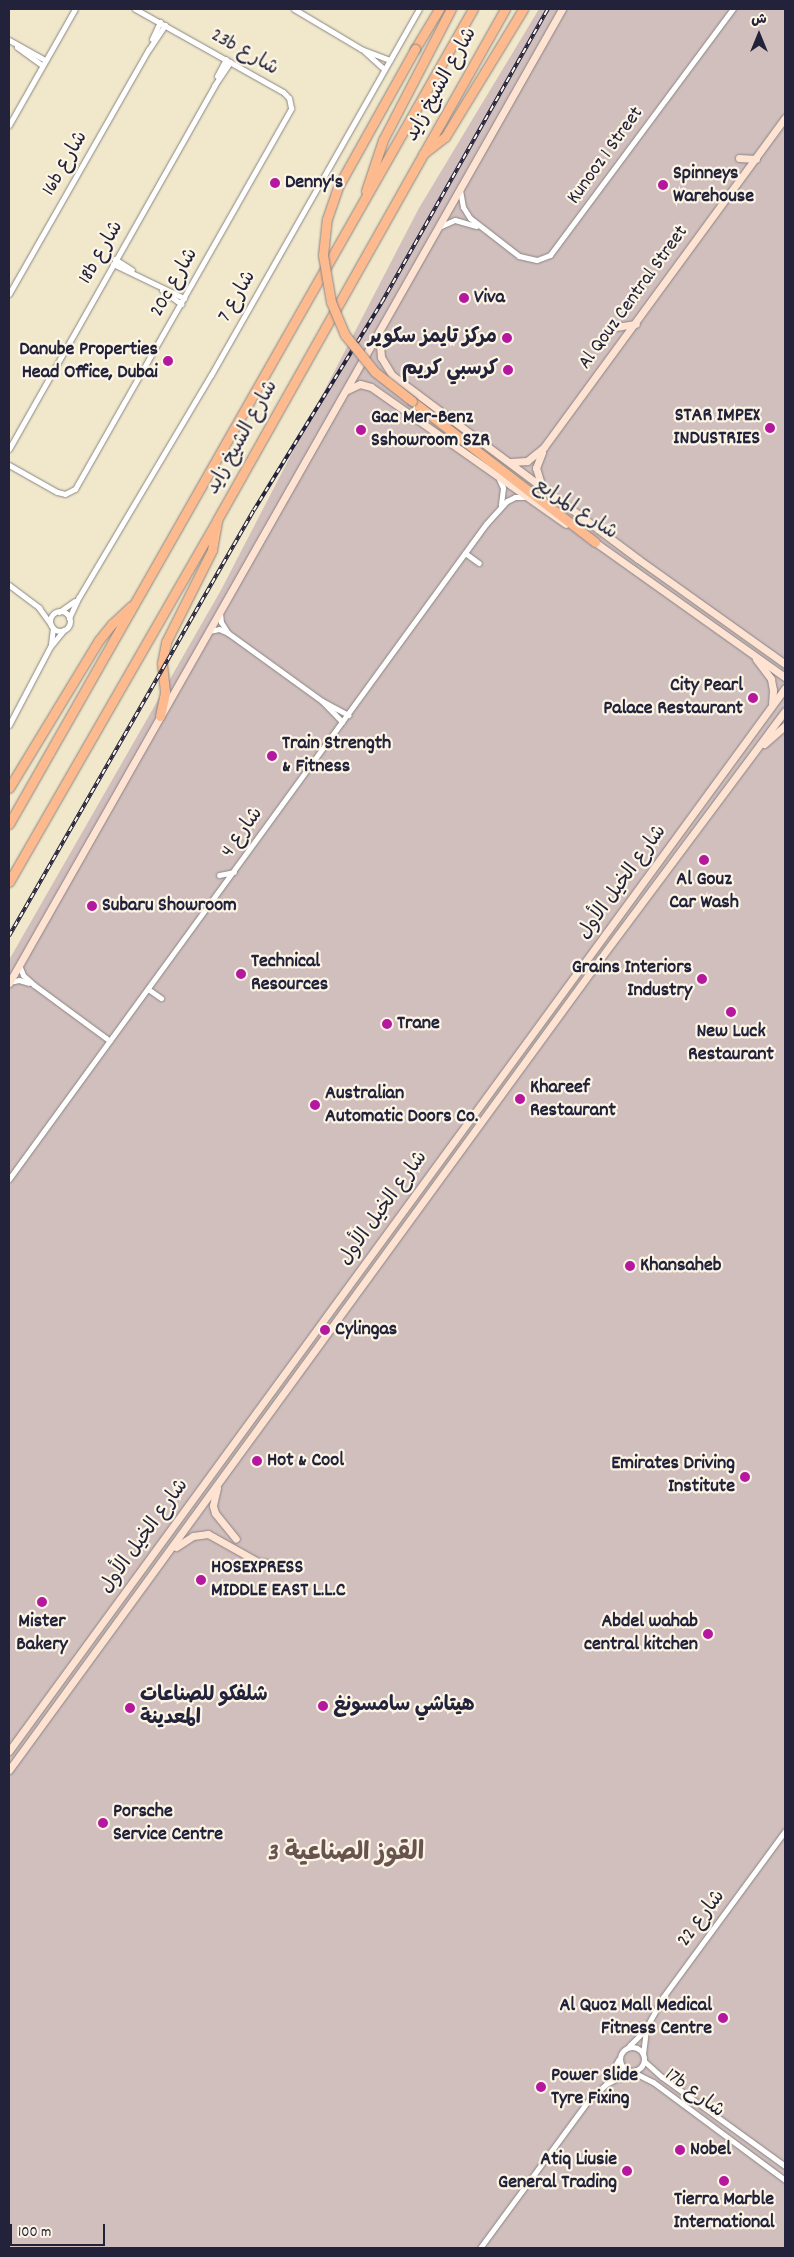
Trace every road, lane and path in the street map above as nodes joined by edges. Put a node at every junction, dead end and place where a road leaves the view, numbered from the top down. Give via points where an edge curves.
1 (75, 9) edge
2 (135, 9) edge
3 (294, 9) edge
4 (419, 9) edge
5 (439, 9) edge
6 (451, 9) edge
7 (473, 9) edge
8 (505, 9) edge
9 (524, 9) edge
10 (562, 9) edge
11 (733, 9) edge
12 (163, 23) junction
13 (9, 40) edge
14 (362, 48) junction
15 (228, 60) junction
16 (390, 60) junction
17 (44, 63) junction
18 (384, 69) junction
19 (286, 94) joint
20 (785, 118) edge
21 (9, 125) edge
22 (423, 154) junction
23 (739, 158) dead end
24 (756, 158) junction
25 (461, 187) junction
26 (364, 200) junction
27 (481, 228) junction
28 (436, 231) junction
29 (114, 262) junction
30 (9, 294) edge
31 (182, 301) junction
32 (636, 324) junction
33 (616, 327) dead end
34 (379, 333) junction
35 (392, 375) junction
36 (374, 389) junction
37 (345, 392) junction
38 (16, 434) junction
39 (9, 443) edge
40 (544, 447) junction
41 (9, 449) edge
42 (511, 462) junction
43 (9, 465) edge
44 (499, 479) junction
45 (544, 487) junction
46 (526, 497) junction
47 (501, 505) junction
48 (217, 520) junction
49 (595, 542) junction
50 (466, 553) junction
51 (479, 563) dead end
52 (9, 585) edge
53 (78, 596) junction
54 (135, 603) junction
55 (39, 608) junction
56 (220, 610) junction
57 (58, 612) junction
58 (69, 618) junction
59 (52, 626) junction
60 (64, 630) junction
61 (208, 631) junction
62 (228, 633) junction
63 (50, 647) junction
64 (750, 651) junction
65 (775, 657) junction
66 (785, 658) edge
67 (785, 664) edge
68 (785, 677) edge
69 (785, 688) edge
70 (322, 701) junction
71 (771, 706) junction
72 (785, 711) edge
73 (348, 715) junction
74 (160, 716) junction
75 (342, 722) junction
76 (9, 724) edge
77 (785, 726) edge
78 (760, 746) junction
79 (9, 788) edge
80 (9, 824) edge
81 (234, 871) junction
82 (219, 875) dead end
83 (9, 882) edge
84 (19, 965) junction
85 (9, 983) edge
86 (34, 985) junction
87 (148, 989) junction
88 (161, 998) dead end
89 (110, 1041) junction
90 (9, 1179) edge
91 (217, 1485) junction
92 (236, 1539) dead end
93 (166, 1556) junction
94 (267, 1563) dead end
95 (9, 1751) edge
96 (9, 1770) edge
97 (785, 1831) edge
98 (646, 2028) junction
99 (629, 2047) junction
100 (643, 2054) junction
101 (619, 2057) junction
102 (644, 2061) junction
103 (631, 2071) junction
104 (606, 2084) junction
105 (785, 2166) edge
106 (785, 2178) edge
107 (480, 2248) edge

1 - 17 street
2 - 12 street, 23b شارع
3 - 14 street
4 - 16 street, شارع 7
5 - 49 highway, bridge via 336,190 327,219 323,254 330,302 345,335 375,372
6 - 26 highway via 383,140
7 - 26 highway, شارع الشيخ زايد
8 - 22 highway, شارع الشيخ زايد
9 - 22 highway via 445,137
10 - 25 main road
11 - 27 street, Kunooz 1 Street via 554,253 542,259 523,258
12 - 15 street, 23b شارع
12 - 30 street, 16b شارع
13 - 17 street
14 - 16 street
14 - 18 street
15 - 19 street, 23b شارع
15 - 29 street, 18b شارع
16 - 18 street, شارع 7
17 - 21 street
18 - 53 street, شارع 7 via 211,375
19 - 31 street, 20c شارع via 290,112
20 - 24 main road, Al Qouz Central Street
22 - 48 highway, شارع الشيخ زايد
23 - 24 main road
24 - 32 main road, Al Qouz Central Street
25 - 27 street, Kunooz 1 Street via 463,207
25 - 28 main road
26 - 54 highway, شارع الشيخ زايد
27 - 28 street, Kunooz 1 Street via 454,220
28 - 34 main road
29 - 31 street
29 - 38 street, 18b شارع
31 - 43 street, 20c شارع via 72,491 61,493
32 - 33 main road
32 - 40 main road, Al Qouz Central Street
34 - 35 main road, شارع المرابع via 380,357
34 - 37 main road
35 - 36 main road via 378,375 373,380
35 - 42 main road, شارع المرابع
36 - 37 main road via 360,384
36 - 44 main road, شارع المرابع
37 - 56 main road
38 - 39 street, 18b شارع
38 - 41 street, 18b شارع
40 - 42 main road, Al Qouz Central Street via 527,461
40 - 45 main road, Al Qouz Central Street via 536,468
42 - 45 main road, شارع المرابع
44 - 46 main road, شارع المرابع
44 - 47 street via 503,488
45 - 65 main road, شارع المرابع
46 - 47 street via 511,498
46 - 49 main road, شارع المرابع
47 - 50 street, شارع 4
48 - 74 highway via 212,550 166,642
48 - 83 highway, شارع الشيخ زايد
49 - 64 main road, شارع المرابع
50 - 51 street
50 - 73 street, شارع 4
52 - 55 street
53 - 57 street, شارع 7
53 - 58 street, شارع 7
54 - 79 highway via 99,640
54 - 80 highway, شارع الشيخ زايد
55 - 57 street
55 - 59 street
56 - 61 main road
56 - 62 street via 221,622
57 - 58 street
57 - 59 street via 51,619
58 - 60 street via 70,624
59 - 60 street via 58,631
59 - 63 street
60 - 63 street
61 - 62 street via 219,629
61 - 74 main road
62 - 70 street
63 - 76 street
64 - 68 main road, شارع المرابع
64 - 71 main road via 771,679
65 - 66 main road
65 - 67 main road, شارع المرابع
69 - 71 main road, شارع الخيل الأول
70 - 73 street
70 - 75 street
71 - 95 main road, شارع الخيل الأول
72 - 78 main road, شارع الخيل الأول
73 - 75 street, شارع 4
74 - 84 main road
75 - 81 street, شارع 4
77 - 78 main road
78 - 91 main road, شارع الخيل الأول via 600,959
81 - 82 street
81 - 87 street, شارع 4
84 - 85 main road
84 - 86 street via 23,975
85 - 86 street via 23,981
86 - 89 street
87 - 88 street
87 - 89 street, شارع 4
89 - 90 street, شارع 4
91 - 92 main road via 214,1513
91 - 93 main road, شارع الخيل الأول
93 - 94 main road via 188,1538 203,1534 218,1538 260,1563
93 - 96 main road, شارع الخيل الأول
97 - 98 street, شارع 22 via 670,1988
98 - 99 street, شارع 22
98 - 100 street, شارع 22
99 - 100 street via 636,2047
99 - 101 street via 622,2050
100 - 102 street
101 - 103 street via 622,2067
101 - 104 street
102 - 103 street via 638,2070
102 - 105 street, 17b شارع
103 - 104 street
103 - 106 street, 17b شارع via 653,2082
104 - 107 street via 588,2101

